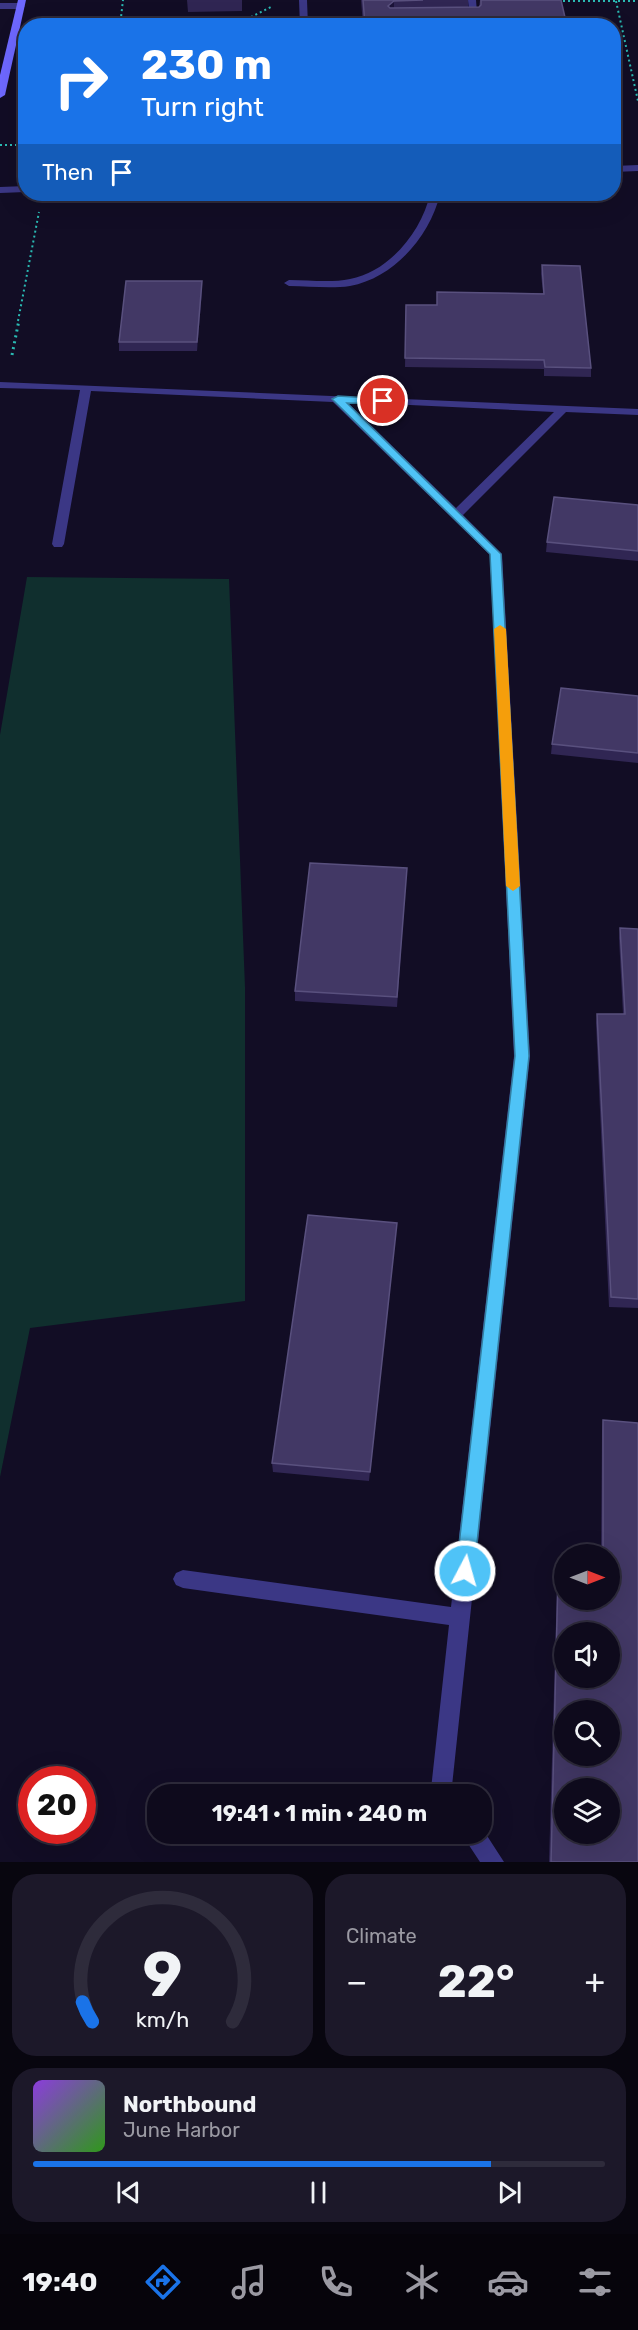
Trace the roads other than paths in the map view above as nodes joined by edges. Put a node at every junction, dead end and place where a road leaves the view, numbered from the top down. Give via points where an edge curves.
1 (303, 0) edge
2 (472, 0) edge
3 (22, 3) edge
4 (0, 6) edge
5 (18, 18) edge
6 (304, 18) edge
7 (474, 18) edge
8 (18, 20) edge
9 (0, 95) edge
10 (638, 168) edge
11 (621, 169) edge
12 (18, 189) edge
13 (0, 190) edge
14 (434, 201) edge
15 (289, 283) dead end
16 (3, 386) edge
17 (86, 387) junction
18 (338, 399) junction
19 (564, 409) junction
20 (638, 412) edge
21 (456, 515) junction
22 (58, 544) dead end
23 (183, 1579) dead end
24 (459, 1617) junction
25 (442, 1784) edge
26 (480, 1844) edge
27 (493, 1862) edge

1 - 6 street
2 - 7 street
3 - 4 street
3 - 5 main road
8 - 9 main road
10 - 11 street
12 - 13 street
14 - 15 street via 411,244 373,274 351,283
16 - 17 street
17 - 18 street
17 - 22 street
18 - 19 street
18 - 21 street
19 - 20 street
19 - 21 street
21 - 24 street via 496,554 522,1056
23 - 24 street
24 - 25 street
26 - 27 street

